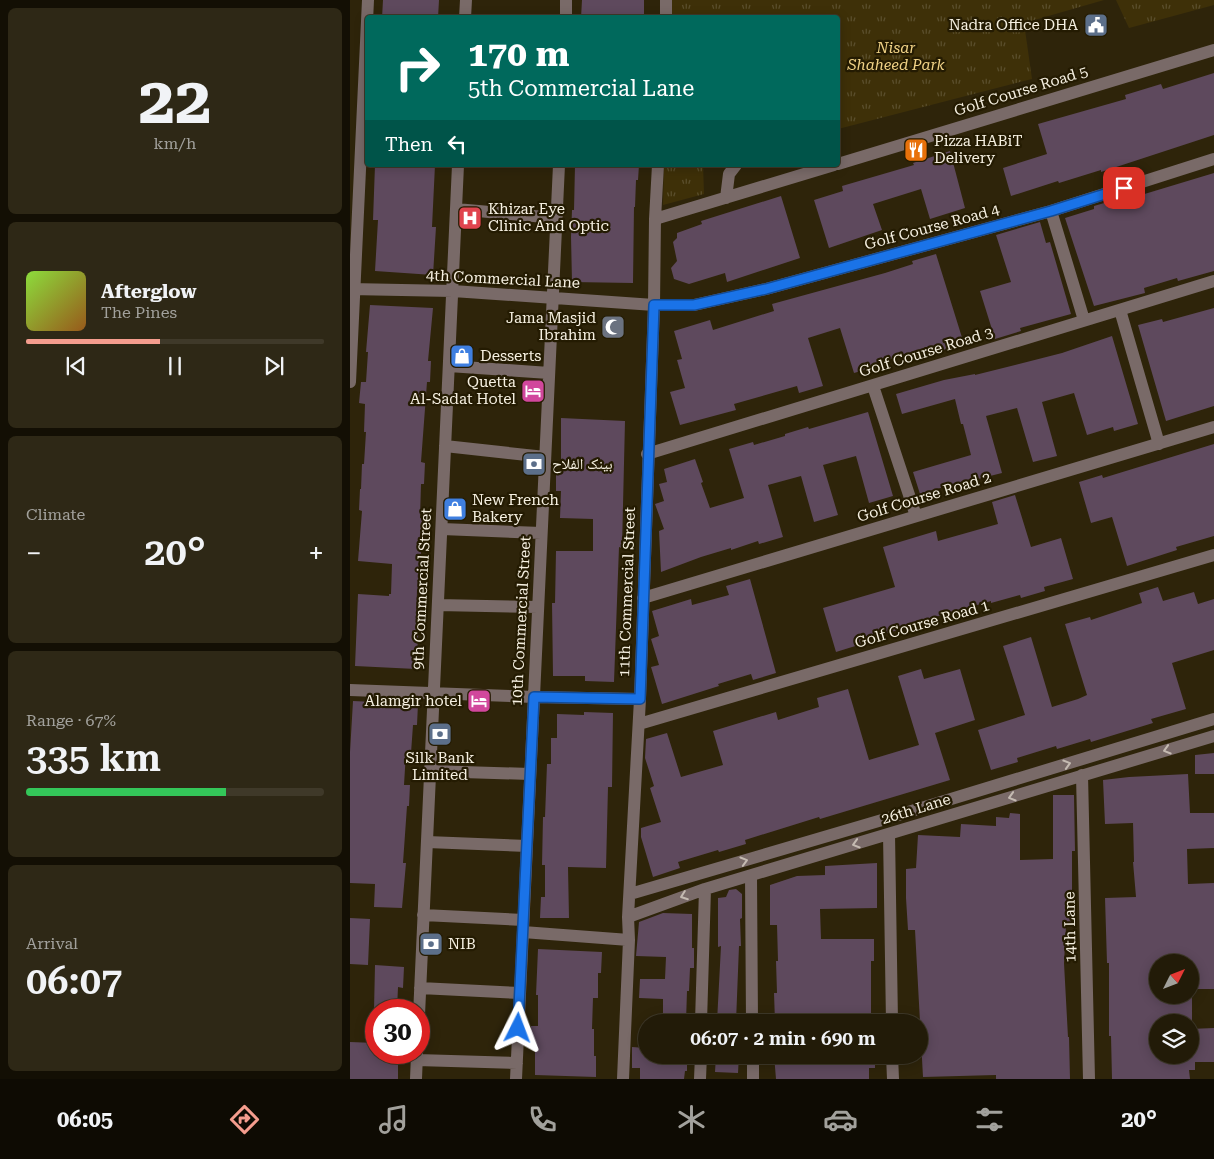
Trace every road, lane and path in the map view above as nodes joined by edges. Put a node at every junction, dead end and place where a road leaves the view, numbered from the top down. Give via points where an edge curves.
1 (368, 0) edge
2 (466, 0) edge
3 (566, 0) edge
4 (666, 0) edge
5 (367, 15) edge
6 (465, 15) edge
7 (566, 15) edge
8 (666, 15) edge
9 (1214, 50) edge
10 (365, 54) edge
11 (1214, 159) edge
12 (840, 163) edge
13 (458, 167) edge
14 (559, 167) edge
15 (658, 167) edge
16 (734, 167) edge
17 (820, 167) edge
18 (799, 170) edge
19 (726, 198) junction
20 (456, 209) junction
21 (1051, 211) junction
22 (556, 218) junction
23 (654, 219) junction
24 (1214, 281) edge
25 (352, 289) edge
26 (453, 291) junction
27 (552, 297) junction
28 (654, 305) junction
29 (1120, 310) junction
30 (1084, 320) junction
31 (449, 366) junction
32 (549, 373) junction
33 (350, 382) edge
34 (873, 386) junction
35 (1214, 426) edge
36 (1160, 444) junction
37 (445, 446) junction
38 (648, 454) junction
39 (545, 456) junction
40 (916, 516) junction
41 (442, 529) junction
42 (541, 533) junction
43 (1214, 556) edge
44 (643, 598) junction
45 (438, 605) junction
46 (538, 607) junction
47 (350, 690) edge
48 (434, 694) junction
49 (534, 697) junction
50 (640, 699) junction
51 (1214, 719) edge
52 (639, 724) junction
53 (1214, 736) edge
54 (430, 771) junction
55 (530, 774) junction
56 (1082, 775) junction
57 (889, 834) junction
58 (427, 842) junction
59 (527, 846) junction
60 (751, 876) junction
61 (705, 889) junction
62 (630, 894) junction
63 (424, 915) junction
64 (628, 917) junction
65 (523, 926) junction
66 (629, 940) junction
67 (420, 988) junction
68 (520, 993) junction
69 (420, 999) edge
70 (702, 1014) edge
71 (752, 1014) edge
72 (892, 1014) edge
73 (430, 1057) edge
74 (517, 1063) junction
75 (417, 1064) edge
76 (700, 1064) edge
77 (753, 1064) edge
78 (892, 1064) edge
79 (416, 1079) edge
80 (516, 1079) edge
81 (623, 1079) edge
82 (700, 1079) edge
83 (753, 1079) edge
84 (892, 1079) edge
85 (1089, 1079) edge

1 - 5 street
2 - 6 street
3 - 7 street
4 - 8 street
9 - 12 street, Golf Course Road 5
10 - 25 street
11 - 21 street, Golf Course Road 4
13 - 20 street, 9th Commercial Street
14 - 22 street, 10th Commercial Street
15 - 23 street, 11th Commercial Street
16 - 19 street via 729,174
17 - 18 street
18 - 19 street
19 - 23 street
20 - 22 street
20 - 26 street, 9th Commercial Street
21 - 28 street, Golf Course Road 4 via 766,289 694,305
21 - 30 street
22 - 27 street, 10th Commercial Street
23 - 28 street, 11th Commercial Street
24 - 29 street, Golf Course Road 3
25 - 26 street, 4th Commercial Lane
25 - 33 street
26 - 27 street, 4th Commercial Lane
26 - 31 street, 9th Commercial Street
27 - 28 street, 4th Commercial Lane
27 - 32 street, 10th Commercial Street
28 - 38 street, 11th Commercial Street
29 - 30 street, Golf Course Road 3
29 - 36 street
30 - 34 street, Golf Course Road 3
31 - 32 street
31 - 37 street, 9th Commercial Street
32 - 39 street, 10th Commercial Street
34 - 38 street, Golf Course Road 3
34 - 40 street
35 - 36 street, Golf Course Road 2
36 - 40 street, Golf Course Road 2
37 - 39 street
37 - 41 street, 9th Commercial Street
38 - 44 street, 11th Commercial Street
39 - 42 street, 10th Commercial Street
40 - 44 street, Golf Course Road 2
41 - 42 street
41 - 45 street, 9th Commercial Street
42 - 46 street, 10th Commercial Street
43 - 52 street, Golf Course Road 1
44 - 50 street, 11th Commercial Street
45 - 46 street
45 - 48 street, 9th Commercial Street
46 - 49 street, 10th Commercial Street
47 - 48 street
48 - 49 street
48 - 54 street, 9th Commercial Street
49 - 50 street
49 - 55 street, 10th Commercial Street
50 - 52 street, 11th Commercial Street
62 -> 51 street
52 - 62 street, 11th Commercial Street
53 -> 56 street, 26th Lane
54 - 55 street
54 - 58 street, 9th Commercial Street
55 - 59 street, 10th Commercial Street
56 -> 57 street, 26th Lane
56 - 85 street, 14th Lane
57 -> 60 street, 26th Lane
57 - 72 street
58 - 59 street
58 - 63 street, 9th Commercial Street
59 - 65 street, 10th Commercial Street
60 - 61 street, 26th Lane
60 - 71 street
61 -> 64 street, 26th Lane
61 - 70 street
62 - 64 street, 11th Commercial Street
63 - 65 street
63 - 67 street, 9th Commercial Street
64 - 66 street, 11th Commercial Street
65 - 66 street
65 - 68 street, 10th Commercial Street
66 - 81 street, 11th Commercial Street
67 - 68 street
67 - 69 street, 9th Commercial Street
68 - 74 street, 10th Commercial Street
73 - 74 street
74 - 80 street, 10th Commercial Street
75 - 79 street
76 - 82 street
77 - 83 street
78 - 84 street

